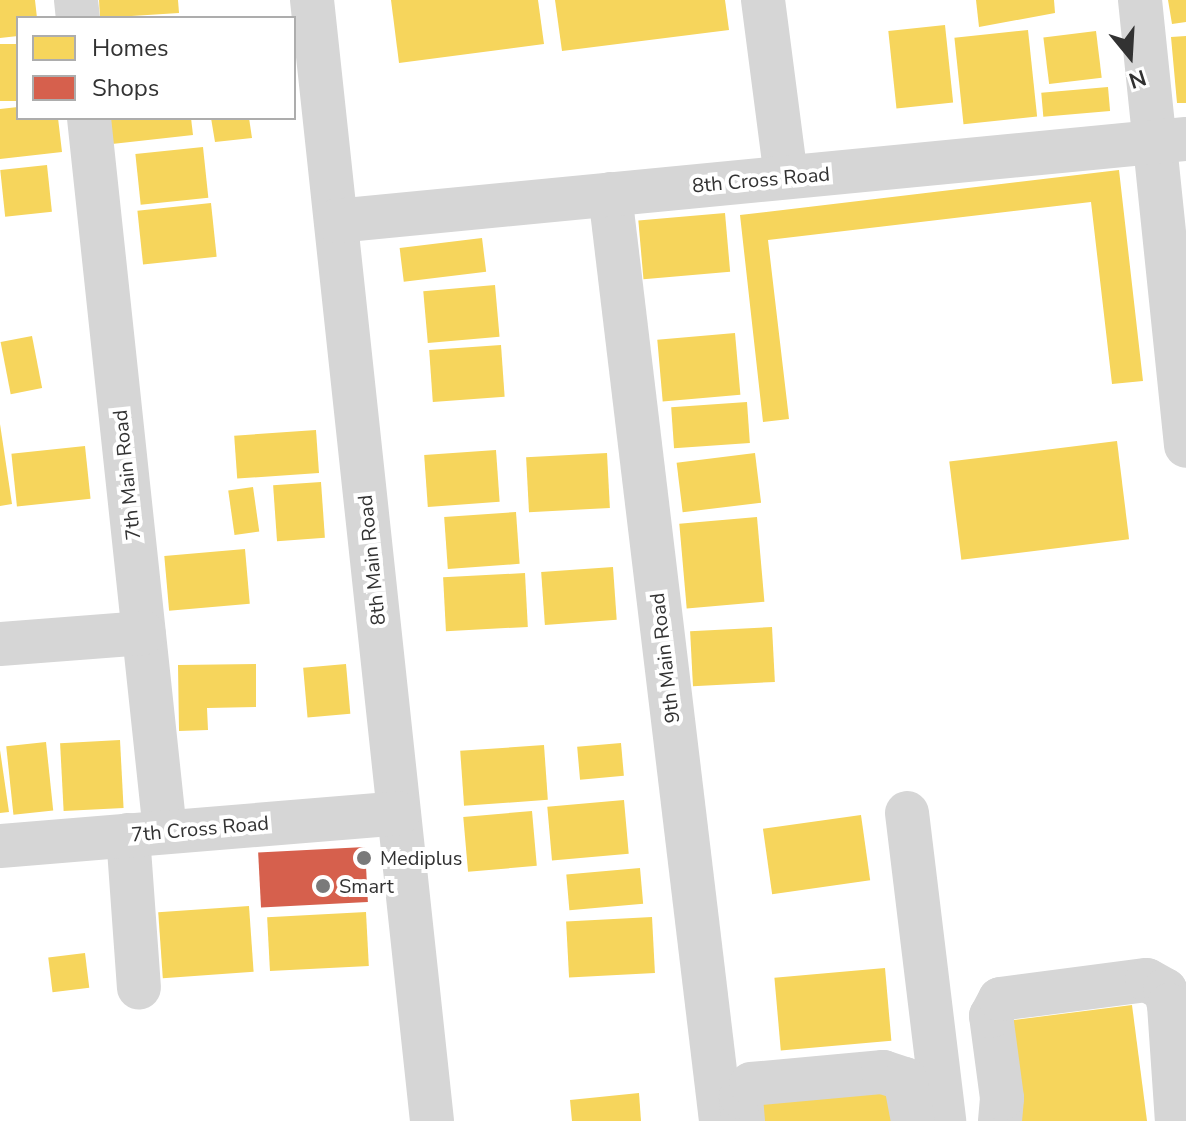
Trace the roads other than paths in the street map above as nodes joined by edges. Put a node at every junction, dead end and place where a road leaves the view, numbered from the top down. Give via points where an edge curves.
1 (312, 0) edge
2 (763, 0) edge
3 (1140, 0) edge
4 (89, 120) edge
5 (1171, 140) edge
6 (786, 177) junction
7 (610, 194) junction
8 (336, 221) junction
9 (1186, 446) edge
10 (144, 633) junction
11 (0, 644) edge
12 (399, 813) junction
13 (907, 813) dead end
14 (146, 834) junction
15 (0, 846) edge
16 (139, 988) dead end
17 (999, 1113) edge
18 (933, 1119) edge
19 (432, 1121) edge
20 (721, 1121) edge
21 (743, 1121) edge
22 (1177, 1121) edge

1 - 8 street, 8th Main Road
2 - 6 street
3 - 5 street
4 - 10 street, 7th Main Road
5 - 6 street, 8th Cross Road
5 - 9 street
6 - 7 street, 8th Cross Road
7 - 8 street, 8th Cross Road
7 - 20 street, 9th Main Road
8 - 12 street, 8th Main Road
10 - 11 street
10 - 14 street, 7th Main Road
12 - 14 street, 7th Cross Road
12 - 19 street, 8th Main Road
13 - 18 street
14 - 15 street, 7th Cross Road
14 - 16 street, 7th Main Road
17 - 18 street
17 - 22 street via 1002,1098 991,1016 1000,999 1147,980 1165,990 1169,1005
18 - 21 street via 905,1079 883,1072 751,1084 741,1097

